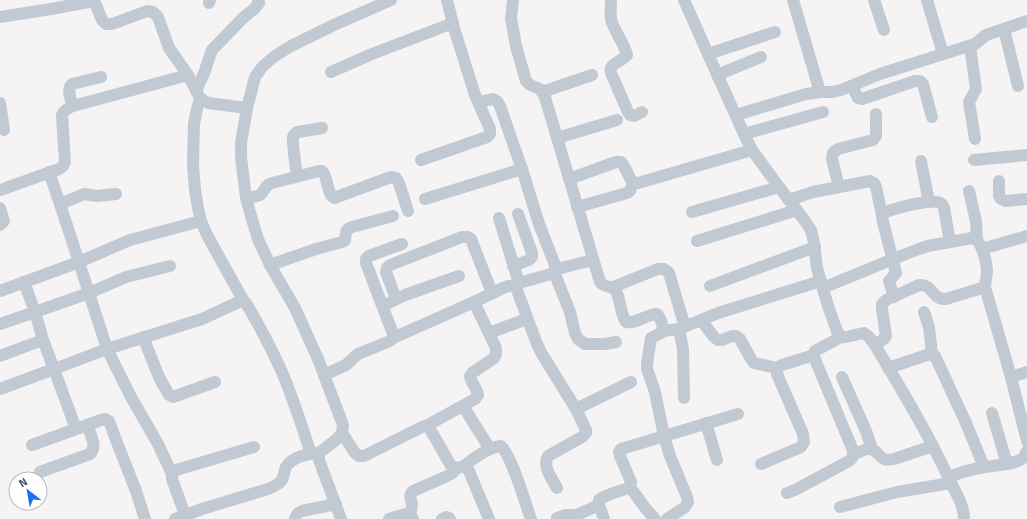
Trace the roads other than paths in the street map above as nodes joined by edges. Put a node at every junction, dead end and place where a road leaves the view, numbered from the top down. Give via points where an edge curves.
1 (94, 0) edge
2 (258, 0) edge
3 (391, 0) edge
4 (447, 0) edge
5 (513, 0) edge
6 (612, 0) edge
7 (684, 0) edge
8 (793, 0) edge
9 (874, 0) edge
10 (927, 0) edge
11 (369, 4) edge
12 (0, 18) edge
13 (1027, 21) edge
14 (453, 23) junction
15 (1004, 29) junction
16 (884, 30) dead end
17 (775, 32) dead end
18 (970, 46) junction
19 (708, 54) junction
20 (943, 54) junction
21 (761, 57) dead end
22 (331, 72) dead end
23 (188, 75) junction
24 (592, 75) dead end
25 (717, 75) junction
26 (101, 77) dead end
27 (852, 86) junction
28 (1018, 86) dead end
29 (542, 92) junction
30 (820, 92) junction
31 (198, 94) junction
32 (478, 102) junction
33 (0, 103) edge
34 (72, 106) junction
35 (247, 108) junction
36 (642, 112) dead end
37 (823, 112) dead end
38 (876, 114) dead end
39 (736, 115) junction
40 (932, 117) dead end
41 (617, 120) dead end
42 (322, 128) dead end
43 (4, 130) dead end
44 (744, 134) junction
45 (557, 138) junction
46 (975, 139) dead end
47 (752, 150) junction
48 (1027, 155) edge
49 (421, 160) dead end
50 (974, 160) dead end
51 (921, 161) dead end
52 (522, 168) junction
53 (49, 172) junction
54 (297, 176) junction
55 (569, 179) junction
56 (999, 181) dead end
57 (633, 183) junction
58 (779, 187) junction
59 (839, 187) junction
60 (0, 190) edge
61 (969, 191) dead end
62 (116, 194) dead end
63 (246, 198) junction
64 (425, 200) dead end
65 (789, 200) junction
66 (1027, 200) edge
67 (929, 202) junction
68 (60, 204) junction
69 (577, 207) junction
70 (0, 208) edge
71 (797, 210) junction
72 (408, 211) dead end
73 (692, 212) dead end
74 (518, 214) dead end
75 (882, 215) junction
76 (393, 216) dead end
77 (499, 218) dead end
78 (201, 221) junction
79 (0, 225) edge
80 (1027, 236) edge
81 (697, 241) dead end
82 (950, 242) junction
83 (402, 244) dead end
84 (980, 244) junction
85 (815, 247) junction
86 (893, 259) junction
87 (593, 260) junction
88 (78, 262) junction
89 (270, 265) junction
90 (170, 266) dead end
91 (513, 266) junction
92 (555, 271) junction
93 (458, 276) dead end
94 (24, 282) junction
95 (518, 284) junction
96 (822, 284) junction
97 (710, 286) dead end
98 (985, 287) junction
99 (613, 288) junction
100 (0, 291) edge
101 (89, 293) junction
102 (492, 294) junction
103 (894, 297) junction
104 (396, 299) junction
105 (244, 300) junction
106 (474, 302) junction
107 (382, 306) junction
108 (35, 312) junction
109 (924, 312) dead end
110 (527, 319) junction
111 (701, 320) junction
112 (0, 324) edge
113 (682, 328) junction
114 (663, 331) junction
115 (489, 333) junction
116 (143, 337) junction
117 (841, 337) junction
118 (393, 338) junction
119 (43, 340) junction
120 (616, 342) dead end
121 (875, 345) junction
122 (107, 349) junction
123 (932, 354) junction
124 (814, 355) junction
125 (0, 356) edge
126 (777, 368) junction
127 (888, 368) junction
128 (54, 369) junction
129 (1027, 372) edge
130 (324, 375) junction
131 (842, 377) dead end
132 (1011, 377) junction
133 (215, 382) dead end
134 (631, 382) dead end
135 (0, 390) edge
136 (684, 398) dead end
137 (463, 406) junction
138 (576, 409) junction
139 (992, 413) dead end
140 (738, 414) dead end
141 (706, 423) junction
142 (426, 426) junction
143 (81, 427) junction
144 (342, 433) junction
145 (664, 436) junction
146 (1027, 441) edge
147 (32, 445) dead end
148 (933, 446) junction
149 (254, 447) dead end
150 (490, 449) junction
151 (872, 449) junction
152 (315, 453) junction
153 (854, 454) junction
154 (1026, 455) edge
155 (717, 460) dead end
156 (760, 464) dead end
157 (1007, 464) junction
158 (460, 467) junction
159 (984, 467) junction
160 (43, 471) edge
161 (172, 474) junction
162 (950, 481) junction
163 (630, 487) junction
164 (557, 488) dead end
165 (787, 493) dead end
166 (336, 504) junction
167 (599, 505) junction
168 (840, 507) dead end
169 (180, 517) edge
170 (411, 517) edge
171 (557, 518) edge
172 (145, 519) edge
173 (296, 519) edge
174 (342, 519) edge
175 (389, 519) edge
176 (442, 519) edge
177 (450, 519) edge
178 (489, 519) edge
179 (531, 519) edge
180 (604, 519) edge
181 (656, 519) edge
182 (667, 519) edge
183 (964, 519) edge

1 - 12 street
1 - 23 street via 106,24 147,11 153,12 158,17 169,48
2 - 31 street via 254,9 212,50
3 - 11 street
4 - 14 street
5 - 29 street via 511,19 526,81
6 - 36 street via 611,19 627,55 610,70 630,115
7 - 19 street
8 - 30 street
9 - 16 street
10 - 20 street
11 - 35 street via 291,46 263,66 255,77
13 - 15 street
14 - 22 street
14 - 32 street
15 - 18 street via 986,35
15 - 28 street
17 - 19 street
18 - 20 street
18 - 46 street via 976,89 969,102
19 - 25 street
20 - 27 street via 868,78
21 - 25 street
23 - 31 street
23 - 34 street
24 - 29 street
25 - 39 street
26 - 34 street via 70,86
27 - 30 street via 832,92
27 - 40 street via 858,98 862,99 920,80
29 - 45 street
30 - 39 street
31 - 35 street via 208,103
31 - 78 street via 193,164
32 - 49 street via 490,134
32 - 52 street via 493,99 497,101
33 - 43 street
34 - 53 street via 62,115 65,162 59,169
35 - 63 street via 241,143
37 - 44 street
38 - 59 street via 876,136 873,140 838,149 833,154
39 - 44 street
41 - 45 street
42 - 54 street via 294,134
44 - 47 street
45 - 55 street
47 - 57 street
47 - 58 street
48 - 50 street
51 - 67 street
52 - 64 street
52 - 92 street
53 - 60 street
53 - 68 street
54 - 63 street via 267,185 258,196
54 - 72 street via 322,171 334,198 391,177 396,178
55 - 57 street via 621,162
55 - 69 street
56 - 66 street via 1001,199
57 - 69 street via 627,194
58 - 65 street
58 - 73 street
59 - 65 street
59 - 75 street via 870,181 874,183
61 - 84 street
62 - 68 street via 84,194
63 - 89 street via 258,239
65 - 71 street
67 - 75 street via 888,211
67 - 82 street via 942,204
68 - 88 street
69 - 87 street
70 - 79 street via 4,221
71 - 81 street
71 - 85 street via 811,230
74 - 91 street via 532,257
75 - 86 street
76 - 89 street via 352,226 345,233 345,240 342,242
77 - 91 street
78 - 88 street via 130,240
78 - 105 street
80 - 84 street
82 - 84 street via 972,238
82 - 86 street via 928,246
83 - 107 street via 366,259
84 - 98 street via 987,270
85 - 96 street
85 - 97 street
86 - 96 street via 830,285
86 - 103 street via 896,273 889,281
87 - 92 street
87 - 99 street via 602,285
88 - 94 street
88 - 101 street
89 - 130 street via 295,308
90 - 101 street via 126,277
91 - 95 street
92 - 95 street
92 - 120 street via 578,339 585,344
93 - 104 street
94 - 100 street
94 - 108 street
95 - 102 street
95 - 110 street via 517,290
96 - 111 street via 754,301
96 - 117 street
98 - 103 street via 940,299 928,286 919,285
98 - 132 street
99 - 113 street via 658,269 664,269 669,273
99 - 114 street via 626,322 657,314
101 - 108 street
101 - 122 street
102 - 104 street via 471,239 462,237 390,265 386,272
102 - 106 street
103 - 121 street via 882,304 886,336
104 - 107 street
105 - 116 street via 202,318
105 - 152 street via 282,373
106 - 115 street
106 - 118 street
107 - 118 street
108 - 112 street
108 - 119 street
109 - 123 street via 929,327
110 - 115 street
110 - 138 street via 542,354
111 - 113 street
111 - 126 street via 714,338 722,340 736,336 754,362
113 - 114 street
113 - 136 street
114 - 145 street via 651,338 647,364
115 - 137 street via 496,354 470,376 478,395
116 - 122 street
116 - 133 street via 169,395 173,397
117 - 121 street via 864,334
117 - 124 street via 815,351
118 - 130 street via 358,354 346,365
119 - 125 street
119 - 128 street
121 - 127 street
122 - 128 street
122 - 161 street
123 - 127 street
123 - 159 street via 966,423
124 - 126 street
124 - 153 street
126 - 156 street via 777,374 803,434 804,442 801,447
127 - 148 street
128 - 135 street
128 - 143 street
129 - 132 street
130 - 144 street via 342,425
131 - 151 street
132 - 146 street
134 - 138 street
137 - 142 street
137 - 150 street
138 - 164 street via 586,433 548,456 546,461 546,467
139 - 157 street
140 - 141 street
141 - 145 street
141 - 155 street
142 - 144 street via 364,456 355,453
142 - 158 street via 450,464
143 - 147 street
143 - 160 street via 94,447 93,451
143 - 172 street via 105,419 109,422
144 - 152 street
145 - 163 street via 621,449 619,452 631,482
145 - 182 street via 688,502
148 - 151 street via 888,461
148 - 162 street
149 - 161 street via 176,470
150 - 158 street
150 - 179 street via 501,446 505,449
151 - 153 street
152 - 166 street
152 - 169 street via 295,459 286,468 282,480 268,489
153 - 165 street via 850,461
154 - 157 street
157 - 159 street
158 - 170 street via 410,494
158 - 178 street via 469,471
159 - 162 street via 954,475
161 - 169 street
162 - 168 street
162 - 183 street via 961,503
163 - 167 street via 603,497 599,500
163 - 181 street
166 - 173 street via 302,511
166 - 174 street
167 - 171 street via 580,514
167 - 180 street
170 - 175 street via 405,514
176 - 177 street

